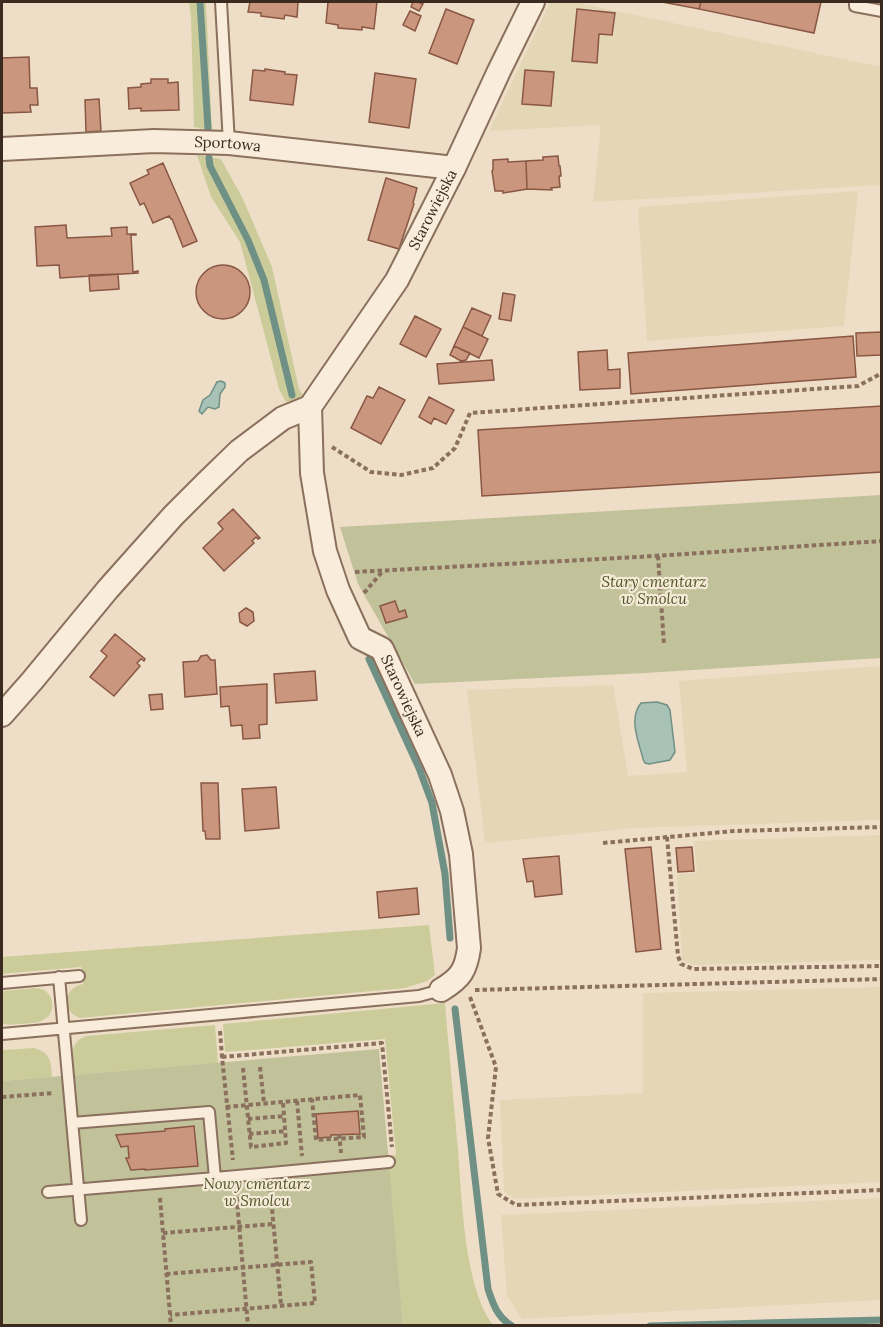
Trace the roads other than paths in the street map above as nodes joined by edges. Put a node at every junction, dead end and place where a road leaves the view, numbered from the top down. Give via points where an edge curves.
1 (221, 2) edge
2 (534, 2) edge
3 (855, 2) edge
4 (882, 11) edge
5 (229, 143) junction
6 (2, 149) edge
7 (454, 168) junction
8 (310, 407) junction
9 (2, 715) edge
10 (79, 976) dead end
11 (59, 978) junction
12 (2, 982) edge
13 (441, 990) joint
14 (63, 1029) junction
15 (2, 1034) edge
16 (72, 1123) junction
17 (388, 1157) road end
18 (215, 1178) junction
19 (78, 1189) junction
20 (48, 1192) dead end
21 (81, 1220) dead end

1 - 5 lane
2 - 7 street, Starowiejska
3 - 4 lane via 855,6
5 - 6 street, Sportowa via 154,141
5 - 7 street, Sportowa
7 - 8 street, Starowiejska via 397,280
8 - 9 street via 283,418 239,451 206,483 108,589
8 - 13 street, Starowiejska via 312,473 325,551 333,574 360,638 382,649 440,775 452,812 461,854 469,948 462,973
10 - 11 lane
11 - 12 lane
11 - 14 lane
13 - 14 lane via 419,996
14 - 15 lane
14 - 16 lane
16 - 18 lane via 209,1112
16 - 19 lane
17 - 18 lane
18 - 19 lane
19 - 20 lane
19 - 21 lane

